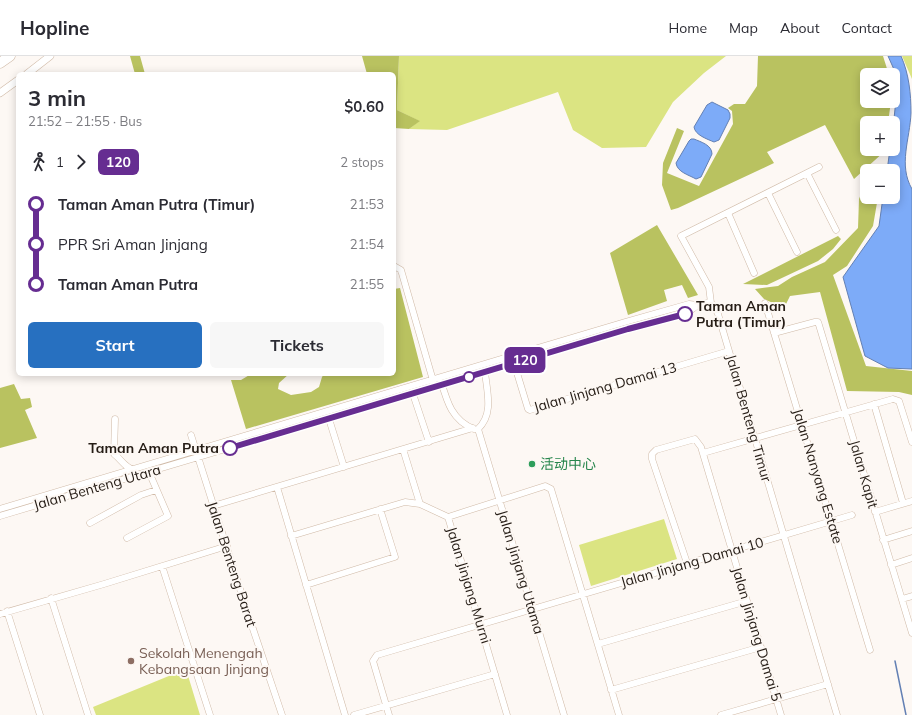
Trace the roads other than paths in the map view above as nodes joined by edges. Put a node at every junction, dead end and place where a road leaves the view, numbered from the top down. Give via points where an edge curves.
1 (10, 56) edge
2 (50, 56) edge
3 (0, 63) edge
4 (30, 72) edge
5 (16, 81) edge
6 (0, 93) edge
7 (820, 167) dead end
8 (807, 173) junction
9 (768, 193) junction
10 (728, 213) junction
11 (836, 230) dead end
12 (797, 252) dead end
13 (396, 267) edge
14 (754, 273) dead end
15 (711, 303) junction
16 (765, 303) dead end
17 (698, 305) junction
18 (774, 333) junction
19 (729, 351) junction
20 (514, 363) junction
21 (485, 372) junction
22 (440, 378) junction
23 (432, 380) junction
24 (442, 385) junction
25 (435, 387) junction
26 (413, 394) junction
27 (874, 404) junction
28 (846, 412) junction
29 (912, 418) edge
30 (115, 419) dead end
31 (329, 419) junction
32 (905, 420) junction
33 (802, 424) junction
34 (476, 429) junction
35 (191, 435) dead end
36 (244, 436) junction
37 (755, 438) junction
38 (429, 442) junction
39 (912, 442) edge
40 (246, 443) junction
41 (403, 449) junction
42 (196, 451) junction
43 (703, 453) junction
44 (198, 458) junction
45 (344, 467) junction
46 (134, 470) junction
47 (150, 472) junction
48 (277, 487) junction
49 (156, 490) junction
50 (499, 500) junction
51 (912, 501) edge
52 (903, 503) junction
53 (420, 504) junction
54 (213, 506) junction
55 (0, 509) edge
56 (380, 509) junction
57 (875, 512) junction
58 (852, 515) dead end
59 (0, 516) edge
60 (448, 517) junction
61 (831, 521) junction
62 (90, 524) dead end
63 (912, 531) edge
64 (783, 535) junction
65 (291, 536) junction
66 (127, 538) dead end
67 (883, 540) junction
68 (227, 546) junction
69 (732, 550) junction
70 (912, 558) edge
71 (687, 563) junction
72 (891, 565) junction
73 (162, 566) junction
74 (306, 585) junction
75 (583, 594) junction
76 (912, 596) edge
77 (51, 598) junction
78 (902, 599) junction
79 (747, 601) junction
80 (532, 609) junction
81 (8, 611) junction
82 (0, 614) edge
83 (911, 623) edge
84 (480, 624) junction
85 (912, 633) edge
86 (598, 644) junction
87 (761, 647) junction
88 (870, 650) dead end
89 (495, 674) junction
90 (828, 684) junction
91 (611, 690) junction
92 (777, 699) junction
93 (386, 706) junction
94 (40, 715) edge
95 (88, 715) edge
96 (210, 715) edge
97 (282, 715) edge
98 (345, 715) edge
99 (354, 715) edge
100 (389, 715) edge
101 (507, 715) edge
102 (564, 715) edge
103 (619, 715) edge
104 (722, 715) edge
105 (781, 715) edge
106 (837, 715) edge

1 - 3 highway
2 - 4 street
5 - 6 street
7 - 8 street
8 - 9 street
8 - 11 street
9 - 10 street
9 - 12 street
10 - 14 street
10 - 15 street, Jalan Benteng Timur via 681,236 709,287
13 - 23 street via 401,270
15 - 17 street, Jalan Benteng Utara via 703,302
15 - 19 street, Jalan Benteng Timur via 718,314
16 - 18 street, Jalan Nanyang Estate
17 - 20 street, Jalan Benteng Utara via 685,314
17 - 22 street, Jalan Benteng Utara via 689,304 625,322
18 - 28 street, Jalan Kapit via 818,322
18 - 33 street, Jalan Nanyang Estate
19 - 20 street, Jalan Jinjang Damai 13 via 530,410
19 - 37 street, Jalan Benteng Timur
20 - 21 street, Jalan Benteng Utara
21 - 24 street, Jalan Benteng Utara
21 - 34 street via 489,403 483,424
22 - 23 street, Jalan Benteng Utara
22 - 24 street
23 - 25 street
23 - 36 street, Jalan Benteng Utara
24 - 25 street, Jalan Benteng Utara
24 - 34 street via 451,411 467,426
25 - 26 street, Jalan Benteng Utara
26 - 31 street, Jalan Benteng Utara
26 - 38 street
27 - 28 street
27 - 32 street via 893,399 899,401
27 - 52 street
28 - 33 street
28 - 57 street, Jalan Kapit
29 - 32 street
30 - 46 street via 114,454 128,468
31 - 40 street, Jalan Benteng Utara
31 - 45 street
32 - 39 street
33 - 37 street
33 - 61 street, Jalan Nanyang Estate
34 - 38 street
34 - 50 street, Jalan Jinjang Utama
35 - 42 street, Jalan Benteng Barat
36 - 40 street
36 - 42 street, Jalan Benteng Utara
37 - 43 street
37 - 64 street, Jalan Benteng Timur
38 - 41 street
40 - 44 street, Jalan Benteng Utara
41 - 45 street
41 - 53 street
42 - 44 street, Jalan Benteng Barat
42 - 46 street, Jalan Benteng Utara
43 - 69 street, Jalan Jinjang Damai 5
43 - 71 street, Jalan Jinjang Damai 5 via 695,439 656,450 652,454
44 - 47 street, Jalan Benteng Utara
44 - 54 street, Jalan Benteng Barat
45 - 48 street
46 - 55 street, Jalan Benteng Utara
47 - 49 street
47 - 59 street, Jalan Benteng Utara
48 - 54 street
48 - 65 street
49 - 62 street via 141,495
49 - 66 street via 168,516
50 - 60 street
50 - 75 street via 545,486 551,489
50 - 80 street, Jalan Jinjang Utama
51 - 52 street
52 - 57 street
53 - 56 street via 405,502
53 - 60 street, Jalan Jinjang Murni
54 - 68 street, Jalan Benteng Barat
56 - 65 street
56 - 74 street via 394,557
57 - 67 street, Jalan Kapit
58 - 61 street, Jalan Jinjang Damai 10
60 - 84 street, Jalan Jinjang Murni
61 - 64 street, Jalan Jinjang Damai 10
61 - 88 street, Jalan Nanyang Estate
63 - 67 street
64 - 69 street, Jalan Jinjang Damai 10
64 - 90 street, Jalan Benteng Timur
65 - 74 street
67 - 72 street, Jalan Kapit
68 - 73 street
68 - 97 street, Jalan Benteng Barat
69 - 71 street, Jalan Jinjang Damai 10
69 - 79 street, Jalan Jinjang Damai 5
70 - 72 street
71 - 75 street, Jalan Jinjang Damai 10
72 - 78 street, Jalan Kapit
73 - 77 street
73 - 96 street
74 - 98 street
75 - 80 street, Jalan Jinjang Damai 10
75 - 86 street
76 - 78 street
77 - 81 street
77 - 95 street
78 - 83 street, Jalan Kapit
79 - 86 street
79 - 87 street, Jalan Jinjang Damai 5
80 - 84 street, Jalan Jinjang Damai 10
80 - 102 street, Jalan Jinjang Utama
81 - 82 street
81 - 94 street
83 - 85 street, Jalan Kapit
84 - 89 street, Jalan Jinjang Murni
84 - 93 street, Jalan Jinjang Damai 10 via 377,655 373,661
86 - 91 street
87 - 91 street
87 - 92 street, Jalan Jinjang Damai 5
89 - 93 street
89 - 101 street, Jalan Jinjang Murni
90 - 92 street
90 - 106 street, Jalan Benteng Timur
91 - 103 street
92 - 104 street
92 - 105 street, Jalan Jinjang Damai 5
93 - 99 street
93 - 100 street

